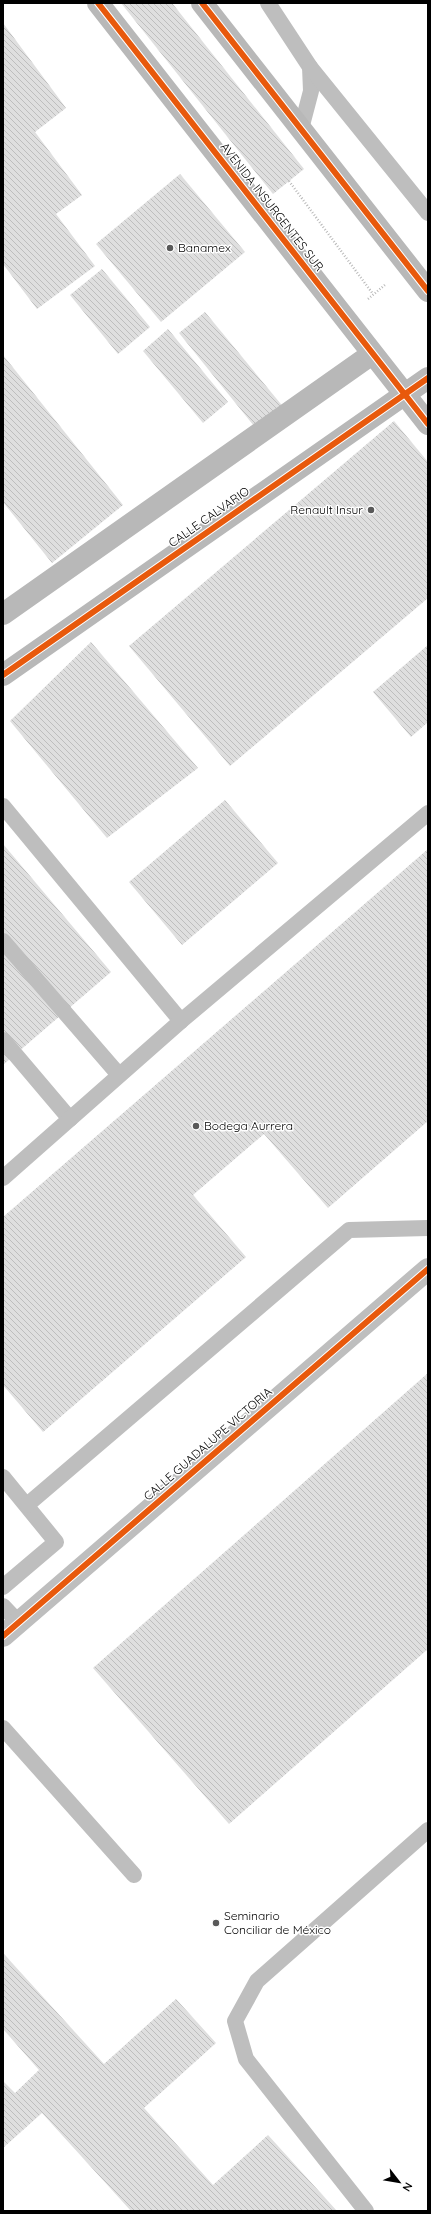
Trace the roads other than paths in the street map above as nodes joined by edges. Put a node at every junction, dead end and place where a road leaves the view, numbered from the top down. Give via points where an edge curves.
1 (98, 3) edge
2 (202, 3) edge
3 (268, 3) edge
4 (310, 67) junction
5 (301, 129) junction
6 (428, 213) edge
7 (428, 291) edge
8 (372, 354) junction
9 (428, 378) edge
10 (404, 395) junction
11 (428, 424) edge
12 (3, 614) edge
13 (3, 675) edge
14 (3, 806) edge
15 (428, 813) edge
16 (3, 941) edge
17 (181, 1021) junction
18 (3, 1040) edge
19 (119, 1075) junction
20 (70, 1119) junction
21 (3, 1178) edge
22 (428, 1228) edge
23 (428, 1269) edge
24 (3, 1476) edge
25 (28, 1505) junction
26 (3, 1587) edge
27 (3, 1606) edge
28 (11, 1630) edge
29 (3, 1728) edge
30 (428, 1830) edge
31 (134, 1875) dead end
32 (366, 2211) edge

1 - 8 street, AVENIDA INSURGENTES SUR
2 - 5 street
3 - 4 lane
4 - 5 lane via 311,91
4 - 6 lane
5 - 7 street
8 - 10 street, AVENIDA INSURGENTES SUR
8 - 12 street
9 - 10 street, CALLE CALVARIO
10 - 11 street, AVENIDA INSURGENTES SUR
10 - 13 street, CALLE CALVARIO
14 - 17 lane
15 - 17 lane
16 - 19 lane
17 - 19 lane
18 - 20 lane
19 - 20 lane
20 - 21 lane
22 - 25 lane via 349,1230
23 - 28 street, CALLE GUADALUPE VICTORIA
24 - 25 lane
25 - 26 lane via 56,1542
27 - 28 lane
29 - 31 lane
30 - 32 lane via 257,1982 235,2021 246,2059

